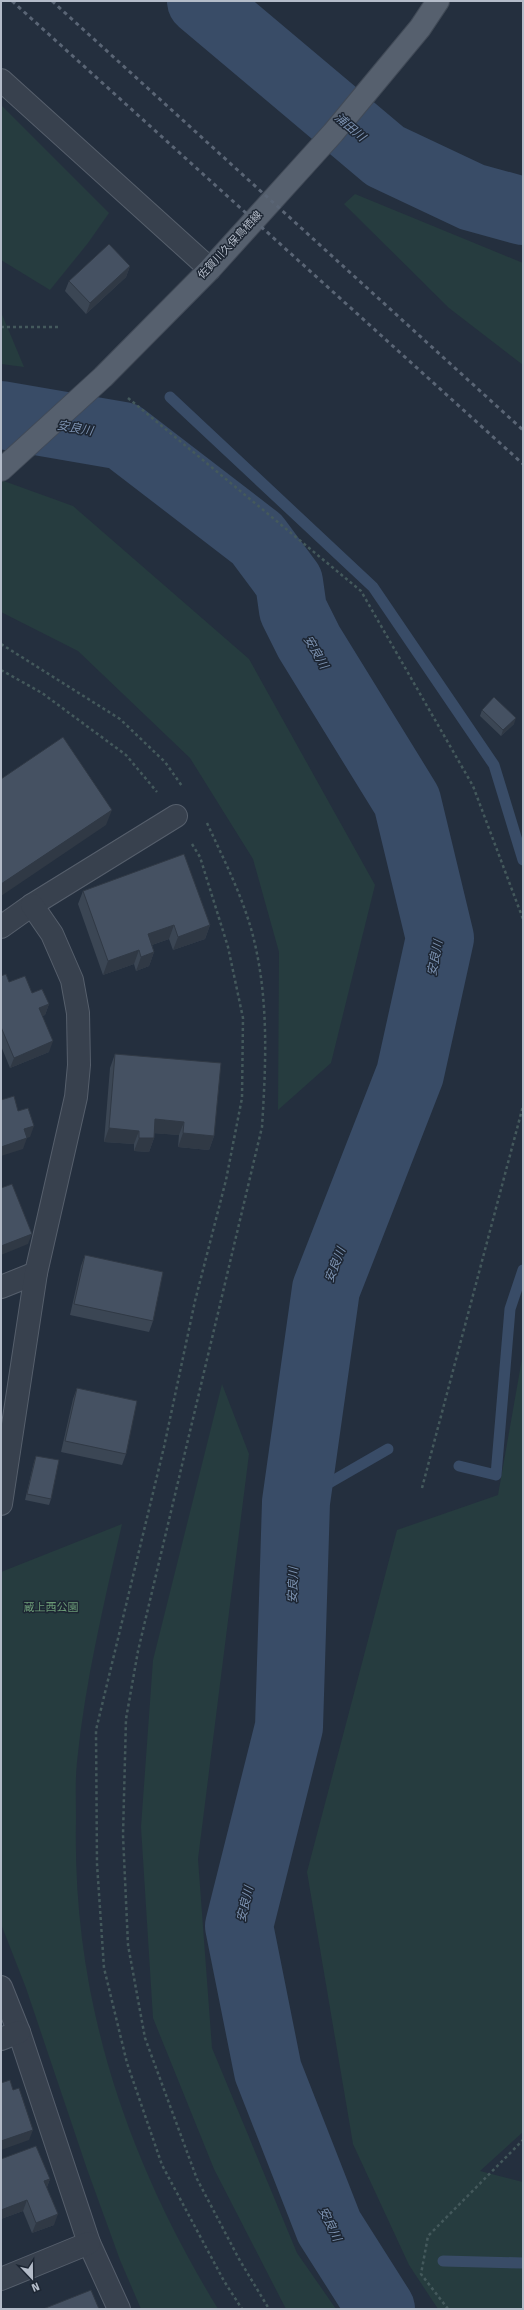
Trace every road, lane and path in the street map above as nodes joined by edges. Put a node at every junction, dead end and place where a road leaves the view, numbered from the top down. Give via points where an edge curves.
1 (438, 1) edge
2 (1, 80) edge
3 (210, 269) junction
4 (1, 327) edge
5 (60, 327) dead end
6 (103, 377) junction
7 (1, 470) edge
8 (1, 644) edge
9 (1, 670) edge
10 (186, 792) dead end
11 (176, 816) junction
12 (204, 816) dead end
13 (32, 905) junction
14 (523, 919) edge
15 (1, 927) edge
16 (523, 1106) edge
17 (36, 1273) junction
18 (1, 1287) edge
19 (422, 1488) dead end
20 (1, 1504) edge
21 (1, 1987) edge
22 (10, 2035) edge
23 (523, 2140) edge
24 (89, 2242) junction
25 (1, 2278) edge
26 (119, 2309) edge
27 (242, 2309) edge
28 (269, 2309) edge
29 (448, 2309) edge

1 - 3 main road, 佐賀川久保鳥栖線 via 420,28 333,133
2 - 3 street
3 - 6 main road, 佐賀川久保鳥栖線
4 - 5 path
6 - 7 main road, 佐賀川久保鳥栖線
6 - 14 path via 361,591 473,786
8 - 10 path via 120,719 165,762
9 - 11 path via 42,693 126,755
11 - 13 street
11 - 27 path via 200,857 228,947 243,1018 242,1098 226,1180 195,1301 164,1447 96,1730 97,1864 104,1968 127,2063 162,2165 224,2281
12 - 28 path via 235,884 253,936 264,1000 266,1077 262,1127 138,1651 126,1719 123,1835 128,1945 145,2038 197,2179 239,2259
13 - 15 street
13 - 17 street via 52,934 72,980 78,1013 79,1065 76,1097
16 - 19 path
17 - 18 street
17 - 20 street
21 - 22 street
22 - 24 street
23 - 29 path via 428,2236 421,2274
24 - 25 street
24 - 26 street

